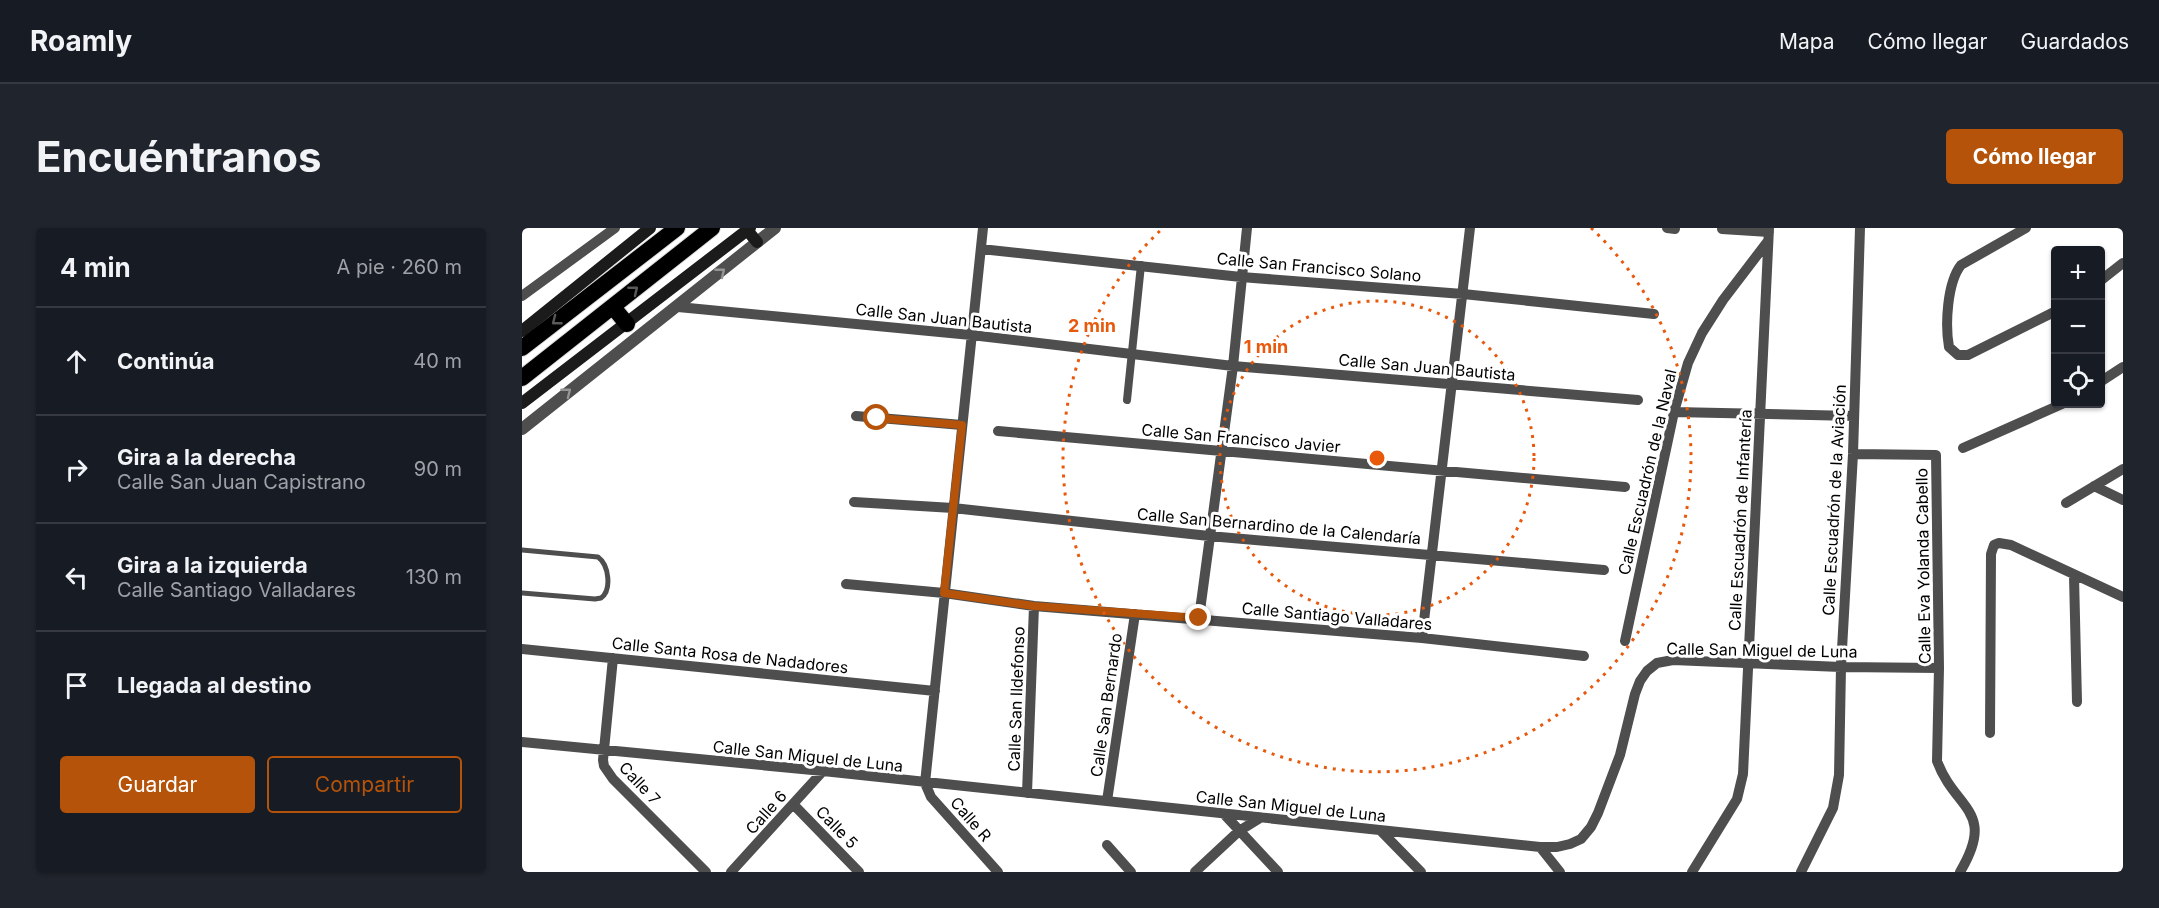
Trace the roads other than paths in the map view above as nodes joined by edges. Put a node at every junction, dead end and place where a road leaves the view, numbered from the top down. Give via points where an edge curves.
1 (615, 228) edge
2 (650, 228) edge
3 (677, 228) edge
4 (712, 228) edge
5 (775, 228) edge
6 (983, 228) edge
7 (1247, 228) edge
8 (1470, 228) edge
9 (1667, 228) edge
10 (1860, 228) edge
11 (2026, 228) edge
12 (749, 229) edge
13 (1675, 229) edge
14 (1722, 229) edge
15 (1770, 232) edge
16 (757, 242) junction
17 (981, 249) junction
18 (2123, 264) edge
19 (1140, 265) junction
20 (1241, 277) junction
21 (2105, 277) edge
22 (1463, 294) junction
23 (522, 297) edge
24 (613, 307) junction
25 (678, 307) junction
26 (2051, 313) edge
27 (1654, 314) dead end
28 (627, 324) junction
29 (522, 331) edge
30 (971, 335) junction
31 (522, 348) edge
32 (1132, 355) junction
33 (1233, 366) junction
34 (2123, 367) edge
35 (522, 378) edge
36 (2105, 379) edge
37 (1453, 384) junction
38 (1127, 400) dead end
39 (1638, 400) dead end
40 (522, 403) edge
41 (2053, 408) edge
42 (1674, 412) junction
43 (1760, 414) junction
44 (856, 416) dead end
45 (1854, 416) junction
46 (962, 425) junction
47 (522, 429) edge
48 (998, 431) dead end
49 (1963, 448) dead end
50 (1221, 451) junction
51 (1853, 454) junction
52 (2123, 469) edge
53 (1442, 471) junction
54 (2094, 486) junction
55 (1624, 488) dead end
56 (2123, 500) edge
57 (854, 502) dead end
58 (2066, 503) dead end
59 (952, 508) junction
60 (1209, 536) junction
61 (522, 550) edge
62 (1433, 555) junction
63 (1604, 570) dead end
64 (2074, 576) junction
65 (846, 584) dead end
66 (522, 593) edge
67 (944, 593) junction
68 (2123, 597) edge
69 (1034, 606) junction
70 (1135, 614) junction
71 (1199, 618) junction
72 (1422, 638) junction
73 (1624, 641) dead end
74 (522, 649) edge
75 (1584, 656) dead end
76 (613, 658) junction
77 (1748, 662) junction
78 (1841, 667) junction
79 (1939, 668) junction
80 (935, 691) junction
81 (2077, 702) dead end
82 (1989, 732) dead end
83 (522, 742) edge
84 (604, 750) junction
85 (823, 771) junction
86 (926, 783) junction
87 (1027, 793) junction
88 (1107, 801) junction
89 (793, 804) junction
90 (1224, 814) junction
91 (1260, 818) junction
92 (1380, 830) junction
93 (1239, 831) junction
94 (1107, 845) dead end
95 (1540, 847) junction
96 (706, 872) edge
97 (731, 872) edge
98 (859, 872) edge
99 (998, 872) edge
100 (1131, 872) edge
101 (1195, 872) edge
102 (1278, 872) edge
103 (1421, 872) edge
104 (1560, 872) edge
105 (1692, 872) edge
106 (1801, 872) edge
107 (1959, 872) edge

1 - 23 street
2 - 29 main road
3 -> 31 highway
24 -> 4 highway
5 - 16 street
6 - 17 street
7 - 20 street
8 - 22 street
9 - 13 street
10 - 45 street, Calle Escuadrón de la Aviación
11 - 26 street via 1961,265 1955,273 1950,296 1949,347 1958,355 1968,355
12 - 16 main road
12 - 28 main road
14 - 15 street
15 - 42 street, Calle Escuadrón de la Naval via 1698,339
15 - 43 street, Calle Escuadrón de Infantería
25 -> 16 street
17 - 19 street, Calle San Francisco Solano
17 - 30 street
18 - 21 street
19 - 20 street, Calle San Francisco Solano
19 - 32 street
20 - 22 street, Calle San Francisco Solano
20 - 33 street
22 - 27 street, Calle San Francisco Solano
22 - 37 street
24 - 28 highway
24 - 35 highway
25 - 30 street, Calle San Juan Bautista
47 -> 25 street
28 - 40 main road
30 - 32 street, Calle San Juan Bautista
30 - 46 street
32 - 33 street, Calle San Juan Bautista
32 - 38 street
33 - 37 street, Calle San Juan Bautista
33 - 50 street
34 - 36 street
37 - 39 street, Calle San Juan Bautista
37 - 53 street
41 - 49 street
42 - 43 street
42 - 73 street, Calle Escuadrón de la Naval
43 - 45 street
43 - 77 street, Calle Escuadrón de Infantería
44 - 46 street
45 - 51 street, Calle Escuadrón de la Aviación
46 - 59 street
48 - 50 street, Calle San Francisco Javier
50 - 53 street, Calle San Francisco Javier
50 - 60 street
51 - 78 street, Calle Escuadrón de la Aviación
51 - 79 street, Calle Eva Yolanda Cabello via 1936,455
52 - 54 street
53 - 55 street, Calle San Francisco Javier
53 - 62 street
54 - 56 street
54 - 58 street
57 - 59 street, Calle San Bernardino de la Calendaría
59 - 60 street, Calle San Bernardino de la Calendaría
59 - 67 street
60 - 62 street, Calle San Bernardino de la Calendaría
60 - 71 street
61 - 66 lane via 598,557 605,564 607,590 595,599
62 - 63 street, Calle San Bernardino de la Calendaría
62 - 72 street
64 - 68 street
64 - 81 street
64 - 82 street via 2011,545 1994,545
65 - 67 street, Calle Santiago Valladares
67 - 69 street, Calle Santiago Valladares
67 - 80 street
69 - 70 street, Calle Santiago Valladares
69 - 87 street, Calle San Ildefonso
70 - 71 street, Calle Santiago Valladares
70 - 88 street, Calle San Bernardo
71 - 72 street, Calle Santiago Valladares
72 - 75 street, Calle Santiago Valladares
74 - 76 street, Calle Santa Rosa de Nadadores
76 - 80 street, Calle Santa Rosa de Nadadores
76 - 84 street, Calle 7
77 - 78 street, Calle San Miguel de Luna
77 - 95 street, Calle San Miguel de Luna via 1673,660 1647,670 1635,694 1620,755 1591,827 1581,839 1570,844
77 - 105 street, Calle Escuadrón de Infantería via 1741,788
78 - 79 street, Calle San Miguel de Luna
78 - 106 street, Calle Escuadrón de la Aviación via 1837,794
79 - 107 street, Calle Eva Yolanda Cabello via 1937,760 1941,773 1966,805 1974,826 1973,844
80 - 86 street
83 - 84 street, Calle San Miguel de Luna
84 - 85 street, Calle San Miguel de Luna
84 - 96 street, Calle 7 via 608,772
85 - 86 street, Calle San Miguel de Luna
85 - 89 street, Calle 6
86 - 87 street, Calle San Miguel de Luna
86 - 99 street, Calle R via 931,797
87 - 88 street, Calle San Miguel de Luna
88 - 90 street, Calle San Miguel de Luna
89 - 97 street, Calle 6
89 - 98 street, Calle 5
90 - 91 street, Calle San Miguel de Luna
90 - 93 street
91 - 92 street, Calle San Miguel de Luna
91 - 93 street
92 - 95 street, Calle San Miguel de Luna
92 - 103 street
93 - 101 street
93 - 102 street
94 - 100 street
95 - 104 street

